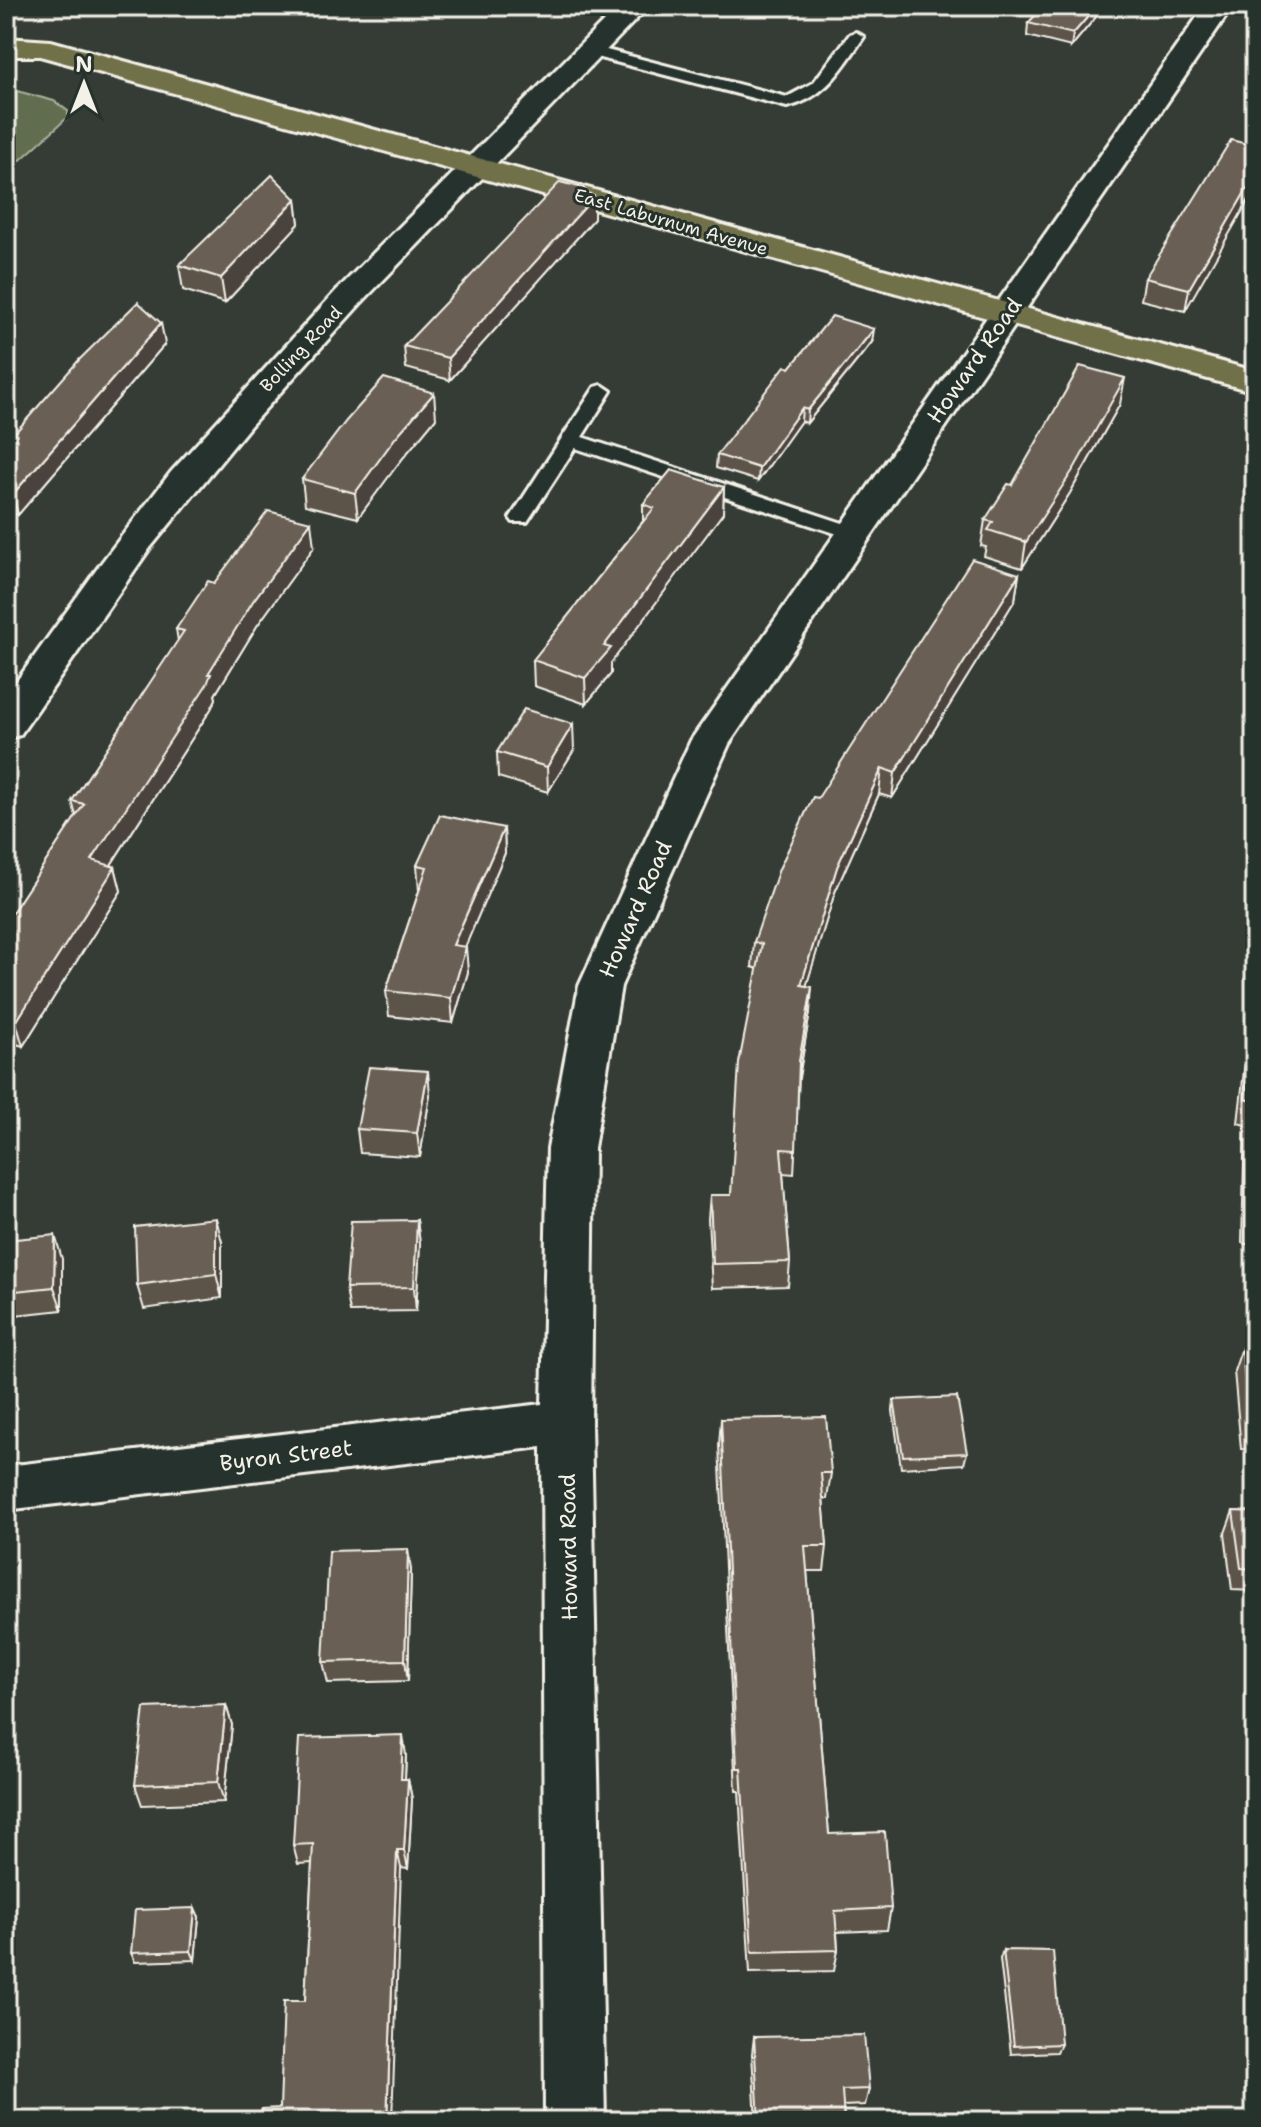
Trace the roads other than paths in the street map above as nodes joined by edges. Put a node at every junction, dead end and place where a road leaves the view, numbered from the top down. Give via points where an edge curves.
1 (635, 6) edge
2 (1219, 6) edge
3 (6, 22) edge
4 (856, 37) dead end
5 (6, 47) edge
6 (41, 47) junction
7 (591, 51) junction
8 (476, 167) junction
9 (1006, 315) junction
10 (1255, 382) edge
11 (602, 391) dead end
12 (570, 440) junction
13 (520, 518) dead end
14 (854, 533) junction
15 (6, 725) edge
16 (566, 1423) junction
17 (6, 1488) edge
18 (575, 2121) edge

1 - 7 street, Bolling Road
2 - 9 street, Howard Road
3 - 6 main road, East Laburnum Avenue
4 - 7 lane via 820,85 804,100 787,102
5 - 6 main road, East Laburnum Avenue
6 - 8 main road, East Laburnum Avenue
7 - 8 street, Bolling Road
8 - 9 main road, East Laburnum Avenue
8 - 15 street, Bolling Road via 277,373 182,482
9 - 10 main road, East Laburnum Avenue
9 - 14 street, Howard Road
11 - 12 lane
12 - 13 lane
12 - 14 lane
14 - 16 street, Howard Road via 711,740 600,986 571,1148
16 - 17 street, Byron Street
16 - 18 street, Howard Road

